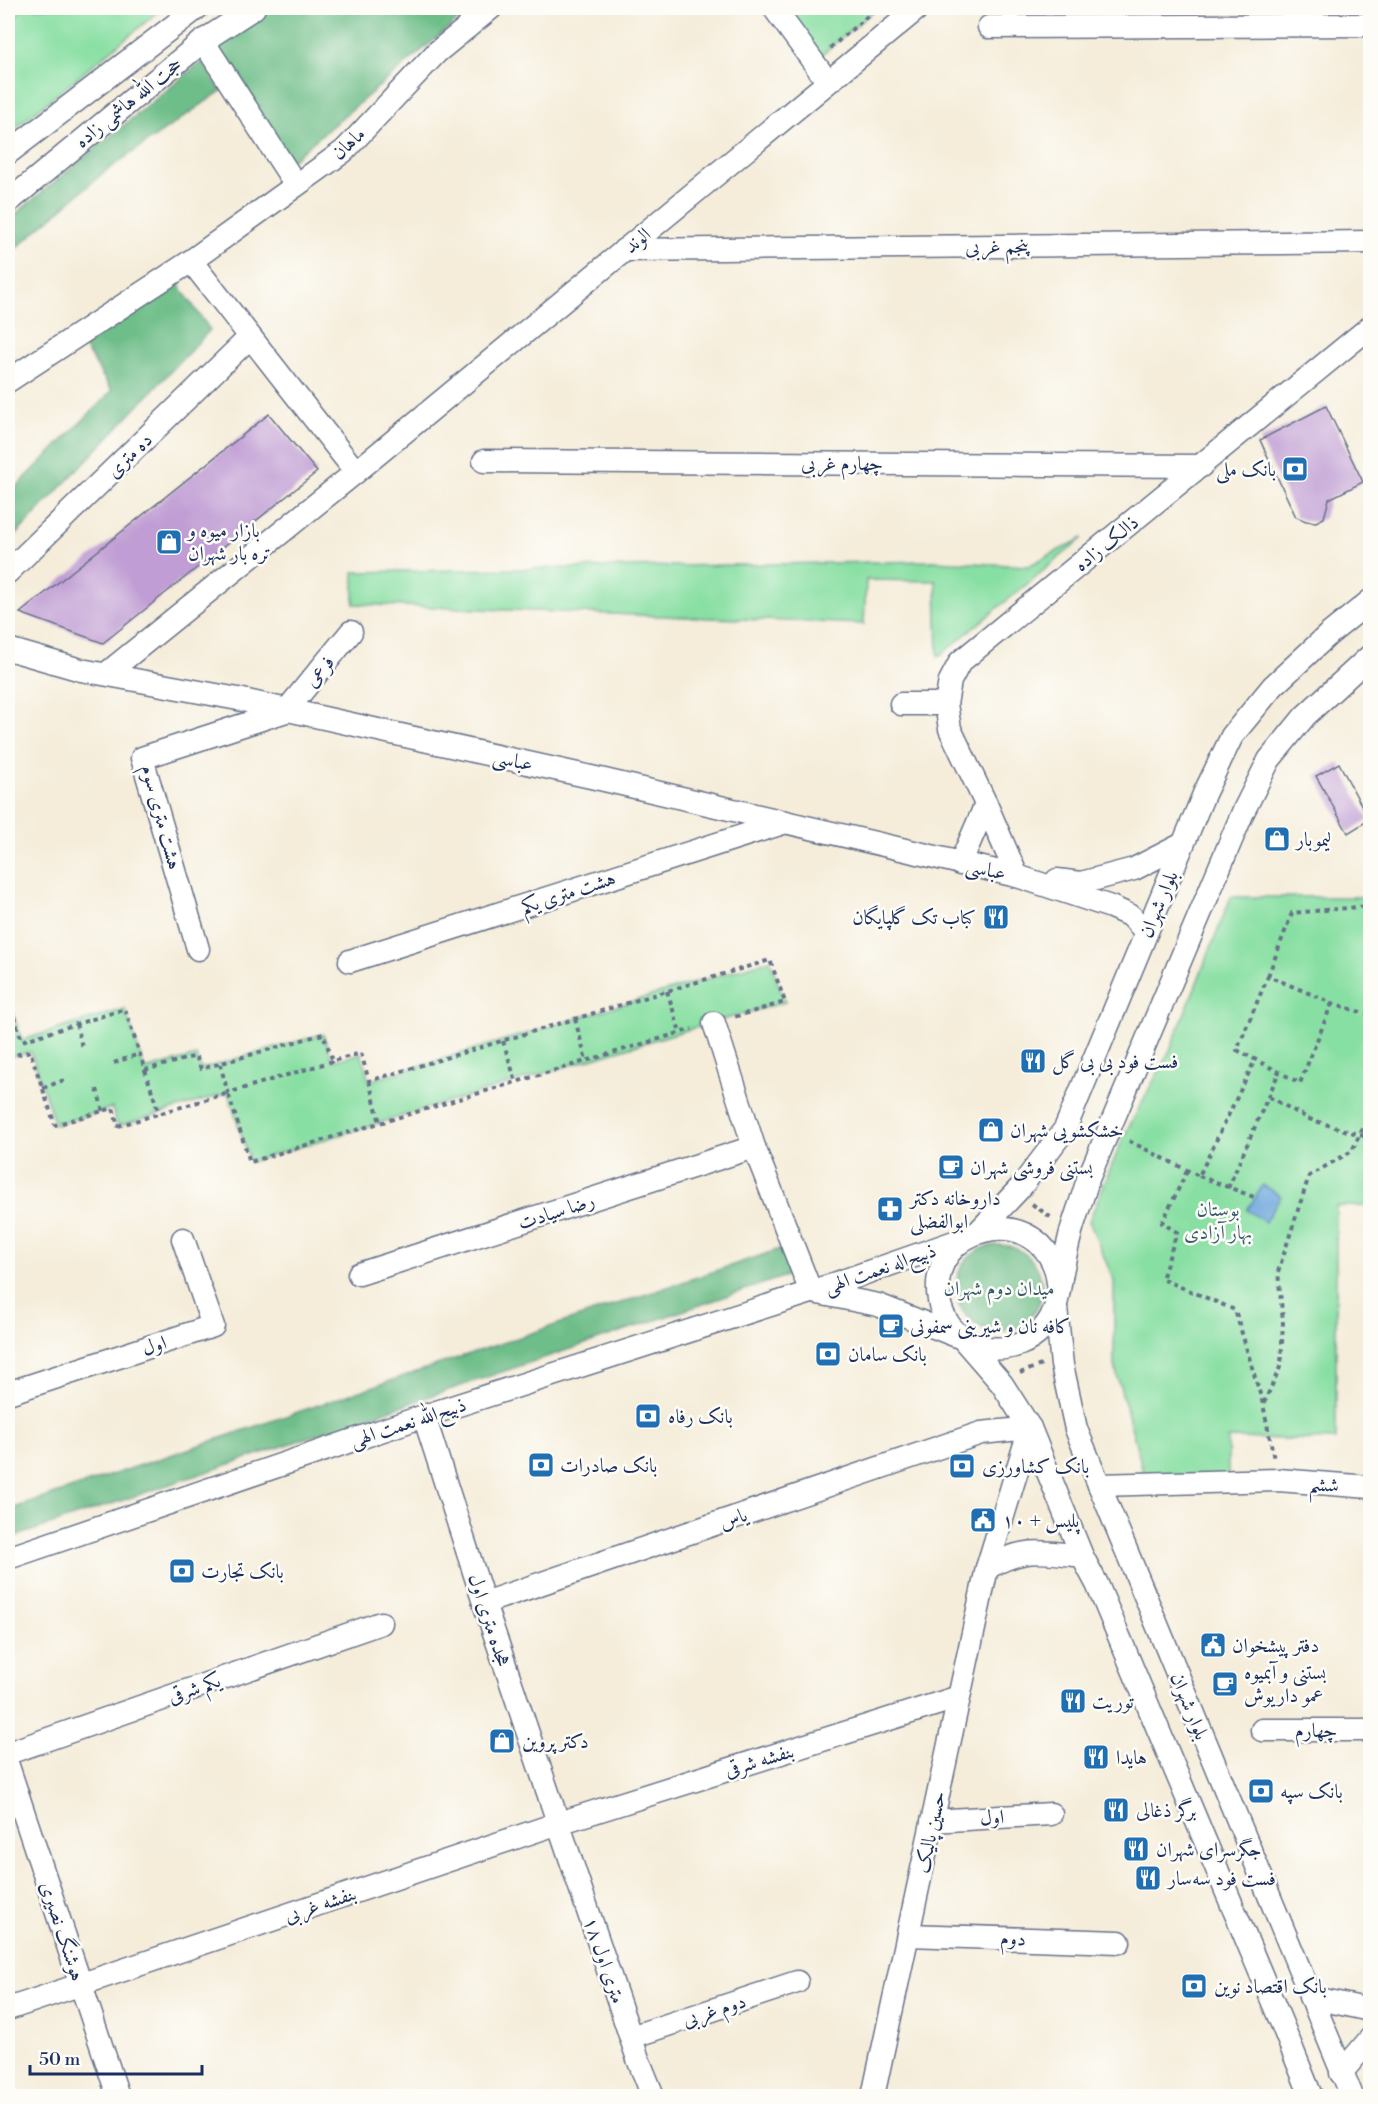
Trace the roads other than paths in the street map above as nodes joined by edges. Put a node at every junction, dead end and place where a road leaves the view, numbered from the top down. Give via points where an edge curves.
1 (197, 8) edge
2 (254, 8) edge
3 (491, 8) edge
4 (774, 8) edge
5 (918, 8) edge
6 (1371, 25) edge
7 (989, 27) dead end
8 (203, 41) junction
9 (828, 82) junction
10 (8, 153) edge
11 (296, 185) junction
12 (8, 202) edge
13 (1371, 242) edge
14 (624, 250) junction
15 (190, 261) junction
16 (1371, 327) edge
17 (250, 337) junction
18 (8, 381) edge
19 (484, 461) dead end
20 (1201, 466) junction
21 (356, 472) junction
22 (8, 572) edge
23 (1371, 602) edge
24 (351, 632) dead end
25 (8, 650) edge
26 (1371, 656) edge
27 (106, 674) junction
28 (901, 704) dead end
29 (945, 704) junction
30 (286, 711) junction
31 (986, 804) junction
32 (786, 822) junction
33 (1183, 844) junction
34 (960, 864) junction
35 (1017, 876) junction
36 (1146, 932) junction
37 (198, 949) dead end
38 (350, 961) dead end
39 (714, 1023) road end
40 (754, 1147) junction
41 (970, 1235) junction
42 (183, 1239) dead end
43 (359, 1274) dead end
44 (811, 1292) junction
45 (1057, 1298) junction
46 (962, 1338) junction
47 (8, 1393) edge
48 (424, 1416) junction
49 (1030, 1428) junction
50 (1099, 1485) junction
51 (1371, 1487) edge
52 (1082, 1556) junction
53 (8, 1558) edge
54 (987, 1568) junction
55 (484, 1603) junction
56 (381, 1623) dead end
57 (959, 1697) junction
58 (1262, 1730) dead end
59 (1371, 1730) edge
60 (8, 1754) edge
61 (8, 1766) edge
62 (1051, 1814) dead end
63 (932, 1821) junction
64 (559, 1822) junction
65 (908, 1935) junction
66 (1119, 1942) dead end
67 (797, 1982) dead end
68 (80, 1984) junction
69 (1310, 1997) junction
70 (8, 2009) edge
71 (1371, 2010) edge
72 (631, 2037) junction
73 (1371, 2039) edge
74 (1341, 2073) junction
75 (118, 2097) edge
76 (653, 2097) edge
77 (873, 2097) edge
78 (1311, 2097) edge
79 (1352, 2097) edge

1 - 10 street
2 - 8 street, حجت الله هاشمی زاده
3 - 11 street, ماهان via 437,52 344,151
4 - 9 street
5 - 9 street, الوند
6 - 7 street
8 - 11 street
8 - 12 street, حجت الله هاشمی زاده
9 - 14 street, الوند
11 - 15 street, ماهان
13 - 14 street, پنجم غربی
14 - 21 street, الوند
15 - 17 street
15 - 18 street, ماهان
16 - 20 street, ذالک زاده
17 - 21 street
17 - 22 street, ده متری
19 - 20 street, چهارم غربی
20 - 29 street, ذالک زاده via 960,662 950,681
21 - 27 street, الوند
23 - 33 street, بلوار شهران via 1273,686 1232,736
24 - 30 street, فرعی
25 - 27 street, عباسی
26 - 45 street, بلوار شهران via 1305,716 1269,760 1243,812 1088,1179
27 - 30 street, عباسی
28 - 29 street
29 - 31 street, ذالک زاده via 950,729
30 - 32 street, عباسی
30 - 37 street, هشت متری سوم via 142,758
31 - 34 street
31 - 35 street, ذالک زاده
32 - 34 street, عباسی
32 - 38 street, هشت متری یکم
33 - 35 street via 1134,869 1081,883
33 - 36 street, بلوار شهران
34 - 35 street, عباسی
35 - 36 street via 1111,907 1131,916
36 - 41 street, بلوار شهران via 1065,1129 1020,1188
39 - 40 street
40 - 43 street, رضا سیادت
40 - 44 street
41 - 44 street, ذبیح‌اله نعمت الهی
41 - 45 street via 998,1228 1034,1240 1056,1270
41 - 46 street via 948,1253 937,1289 940,1308
42 - 47 street, اول via 213,1326
44 - 46 street, ذبیح‌اله نعمت الهی via 878,1305
44 - 48 street, ذبیح‌الله نعمت الهی
45 - 46 street via 1047,1324 1034,1338 1017,1346 998,1349
45 - 50 street, بلوار شهران via 1062,1365 1076,1429
46 - 49 street, بلوار شهران via 1002,1384
48 - 53 street, ذبیح‌الله نعمت الهی
48 - 55 street, هجده متری اول
49 - 52 street, بلوار شهران
49 - 54 street, حسین پالیک
49 - 55 street, یاس via 981,1433
50 - 51 street, ششم via 1278,1480
50 - 69 street, بلوار شهران
52 - 54 street via 1036,1550 1006,1557
52 - 78 street, بلوار شهران
54 - 57 street, حسین پالیک
55 - 64 street, هجده متری اول
56 - 60 street, یکم شرقی
57 - 63 street, حسین پالیک
57 - 64 street, بنفشه شرقی
58 - 59 street, چهارم
61 - 68 street, هوشنگ نصیری
62 - 63 street, اول
63 - 65 street, حسین پالیک
64 - 68 street, بنفشه غربی
64 - 72 street, ۱۸ متری اول
65 - 66 street, دوم
65 - 77 street, حسین پالیک
67 - 72 street, دوم غربی
68 - 70 street
68 - 75 street, هوشنگ نصیری
69 - 71 street
69 - 74 street, بلوار شهران
72 - 76 street, ۱۸ متری اول
73 - 74 street
74 - 79 street, بلوار شهران

